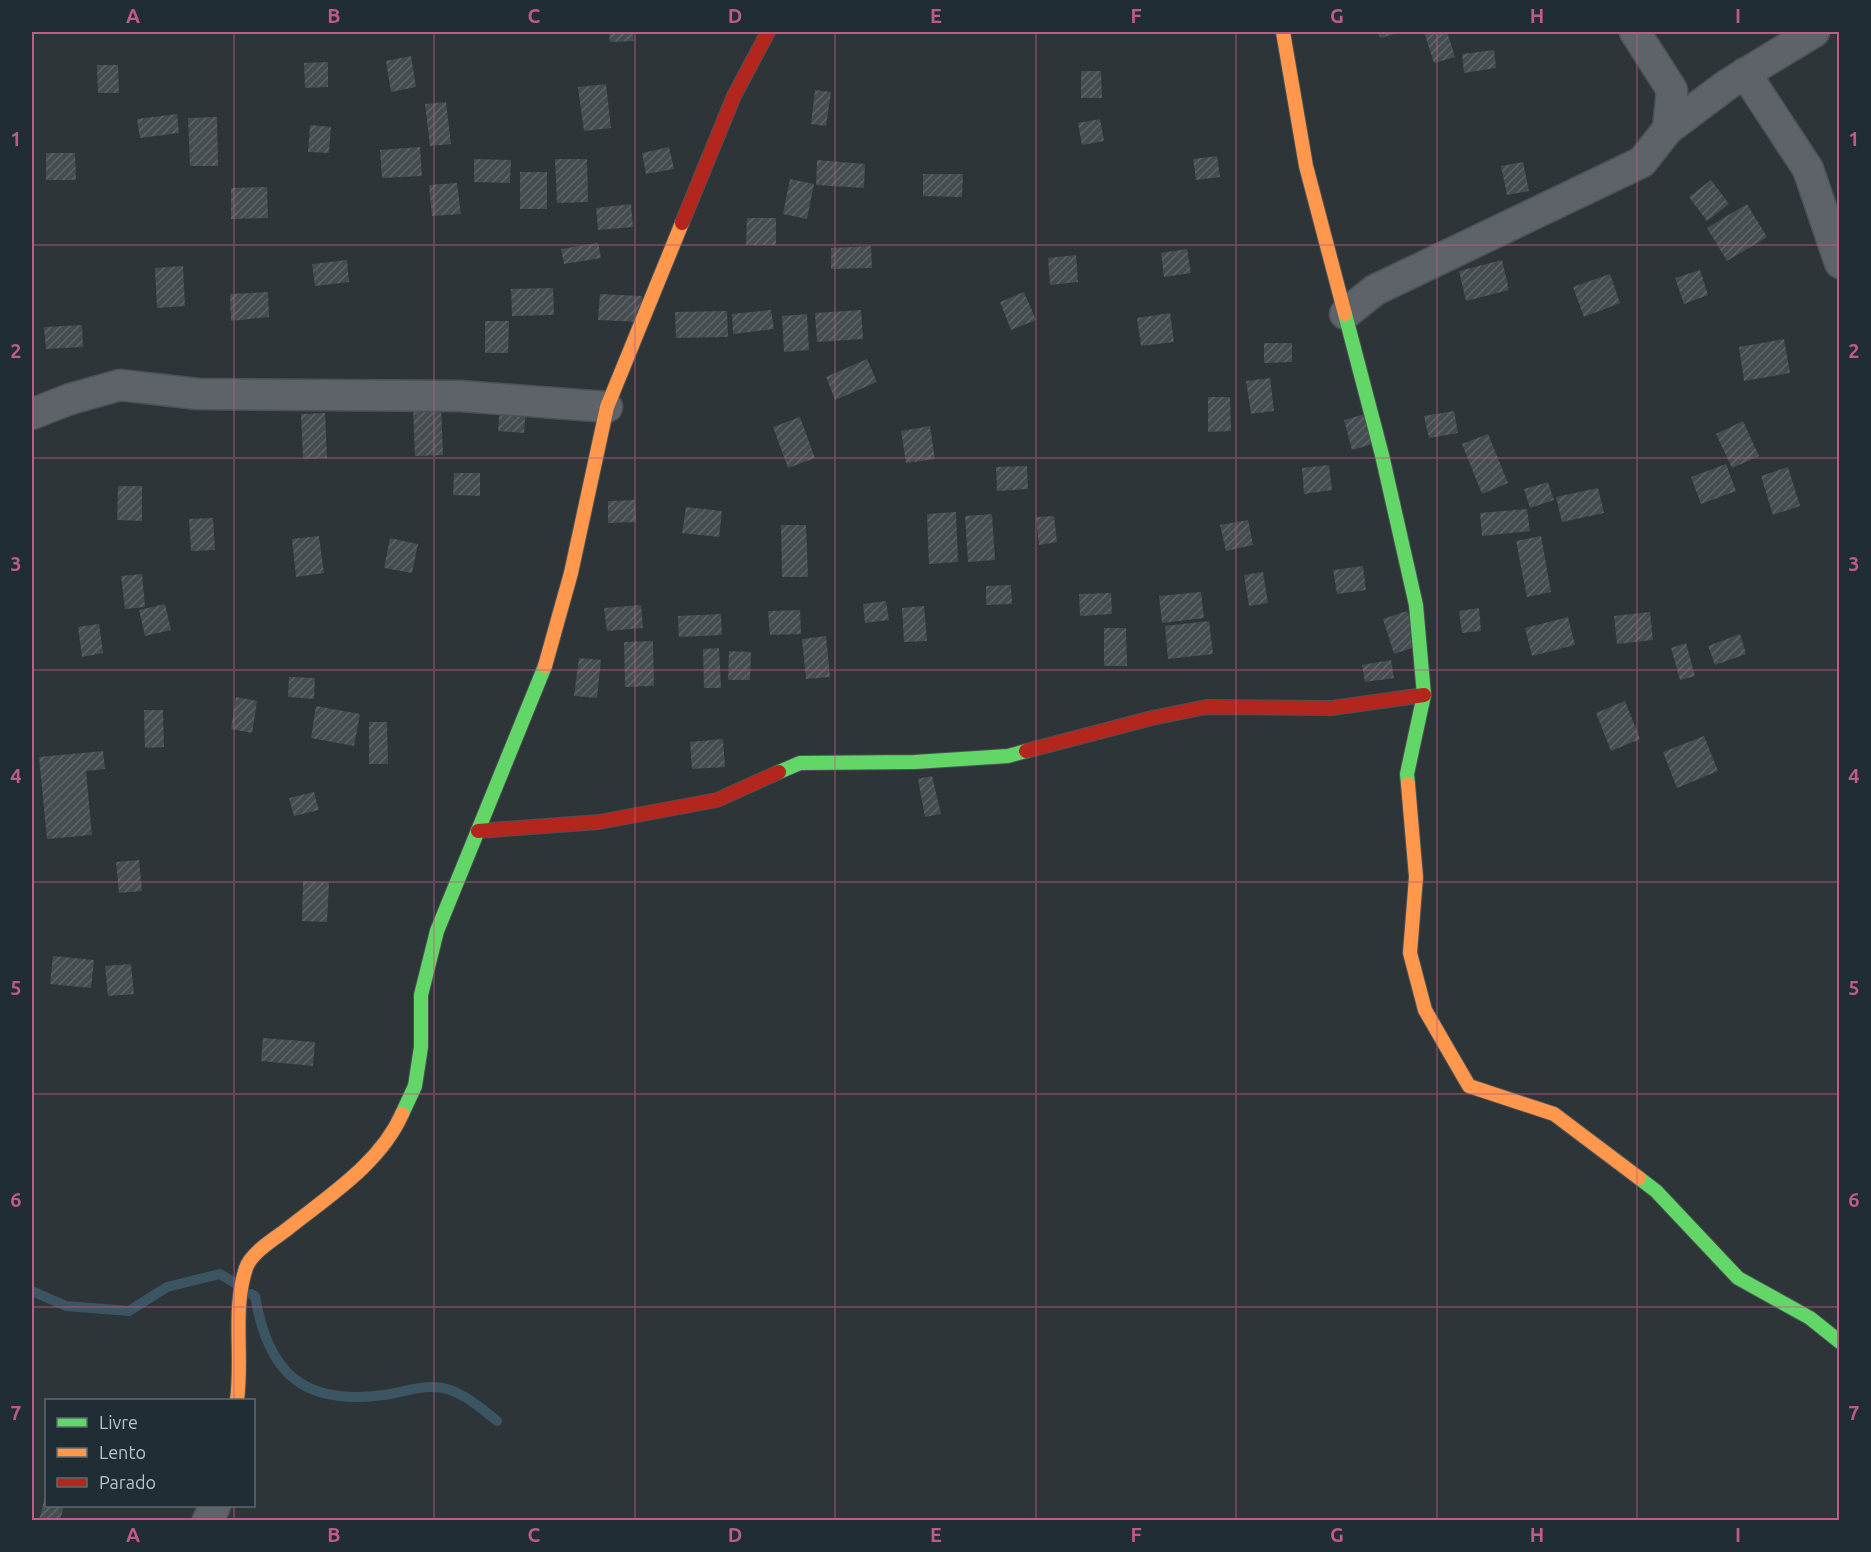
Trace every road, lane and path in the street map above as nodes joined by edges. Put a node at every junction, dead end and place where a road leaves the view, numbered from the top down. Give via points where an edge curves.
1 (768, 32) edge
2 (1283, 32) edge
3 (1635, 32) edge
4 (1814, 32) edge
5 (1745, 73) junction
6 (1668, 129) junction
7 (1839, 263) edge
8 (1345, 314) junction
9 (607, 407) junction
10 (32, 414) edge
11 (1424, 695) junction
12 (478, 831) junction
13 (1839, 1342) edge
14 (237, 1399) edge
15 (215, 1507) edge
16 (208, 1521) edge

1 - 9 street via 734,96
2 - 8 street via 1306,166
3 - 6 street via 1672,90
4 - 5 street
5 - 6 street
5 - 7 street via 1808,169
6 - 8 street via 1642,162 1375,290
8 - 11 street via 1416,605
9 - 10 street via 461,396 198,394 120,385
9 - 12 street via 547,662
11 - 12 street via 1332,708 1206,707 1008,756 800,763 717,800 599,822
11 - 13 street via 1407,774 1416,877 1410,953 1425,1010 1470,1086 1554,1114 1656,1191 1738,1278 1810,1318
12 - 14 street via 437,931 421,995 421,1047 415,1086 398,1126 363,1168 267,1245 248,1265 239,1305
15 - 16 street

